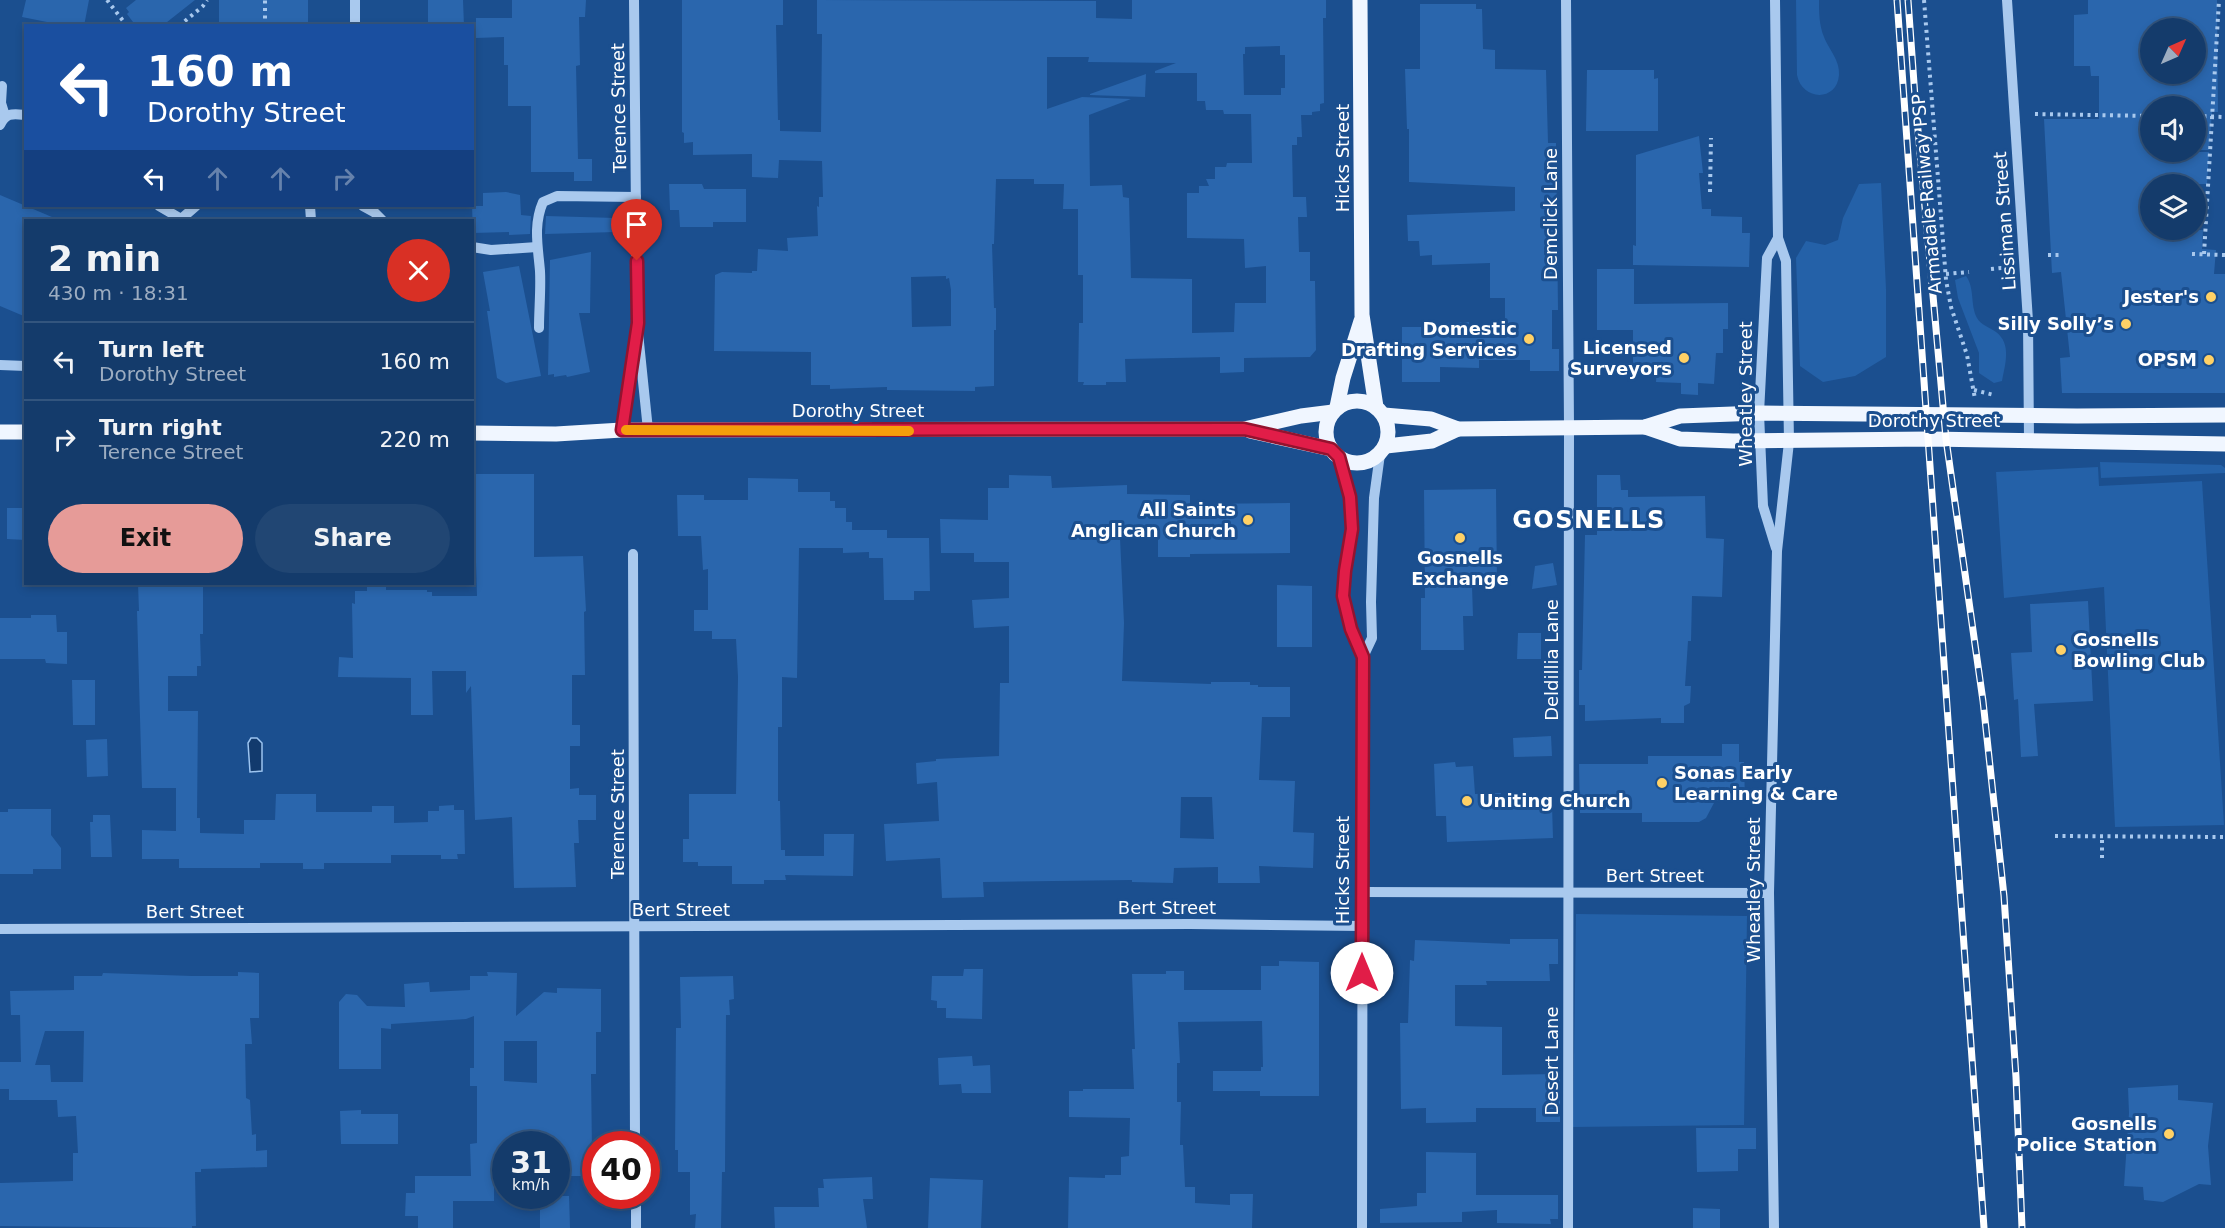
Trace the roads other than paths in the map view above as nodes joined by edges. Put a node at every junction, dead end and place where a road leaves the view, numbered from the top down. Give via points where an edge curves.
1 (355, 0) edge
2 (634, 0) edge
3 (1360, 0) edge
4 (1566, 0) edge
5 (1775, 0) edge
6 (2007, 0) edge
7 (355, 24) edge
8 (2, 86) dead end
9 (24, 115) edge
10 (3, 120) edge
11 (636, 197) junction
12 (161, 207) edge
13 (195, 207) edge
14 (365, 207) edge
15 (180, 219) edge
16 (183, 219) edge
17 (381, 219) edge
18 (1778, 238) junction
19 (474, 247) edge
20 (537, 247) junction
21 (1362, 315) junction
22 (638, 323) junction
23 (539, 328) dead end
24 (0, 365) edge
25 (24, 366) edge
26 (1335, 410) junction
27 (1380, 411) junction
28 (1759, 413) junction
29 (1789, 413) junction
30 (2225, 415) edge
31 (2028, 416) junction
32 (1646, 426) junction
33 (1569, 427) junction
34 (1244, 429) junction
35 (1458, 429) junction
36 (622, 430) junction
37 (648, 430) junction
38 (0, 432) edge
39 (24, 432) edge
40 (474, 433) edge
41 (1760, 441) junction
42 (2029, 441) junction
43 (1790, 442) junction
44 (2225, 444) edge
45 (1383, 450) junction
46 (1335, 453) junction
47 (1777, 551) junction
48 (633, 554) dead end
49 (1363, 657) junction
50 (1362, 892) junction
51 (1769, 893) junction
52 (1569, 894) junction
53 (1362, 926) junction
54 (635, 927) junction
55 (0, 929) edge
56 (636, 1131) edge
57 (636, 1209) edge
58 (636, 1228) edge
59 (1362, 1228) edge
60 (1568, 1228) edge
61 (1774, 1228) edge

1 - 7 street
2 - 11 street, Terence Street
3 - 21 main road, Hicks Street
4 - 33 street, Demclick Lane
5 - 18 street, Wheatley Street
6 - 31 street, Lissiman Street via 2028,321
8 - 10 street
9 - 10 street via 9,114
11 - 20 street via 556,196 543,202 537,217
11 - 22 street, Terence Street
12 - 15 street
13 - 16 street
14 - 17 street
18 - 28 street, Wheatley Street via 1767,258
18 - 29 street, Wheatley Street via 1786,261
19 - 20 street
20 - 23 street
21 - 26 main road, Hicks Street
21 - 27 main road, Hicks Street
22 - 36 street, Terence Street
22 - 37 street, Terence Street
24 - 25 street
26 - 27 main road via 1357,400
26 - 34 main road, Dorothy Street
26 - 46 main road via 1326,430
27 - 35 main road, Dorothy Street via 1431,418
27 - 45 main road via 1389,435
28 - 29 main road, Dorothy Street
28 - 32 main road, Dorothy Street via 1680,416
28 - 41 street, Wheatley Street
29 - 31 main road, Dorothy Street
29 - 43 street, Wheatley Street
30 - 31 main road, Dorothy Street
31 - 42 street, Lissiman Street
32 - 33 main road, Dorothy Street
32 - 41 main road, Dorothy Street via 1680,440
33 - 35 main road, Dorothy Street
33 - 52 street, Deldillia Lane
34 - 37 main road, Dorothy Street
34 - 46 main road, Dorothy Street
35 - 45 main road, Dorothy Street via 1432,441
36 - 37 main road, Dorothy Street
36 - 40 main road, Dorothy Street
38 - 39 main road
41 - 43 main road, Dorothy Street
41 - 47 street, Wheatley Street via 1762,506
42 - 43 main road, Dorothy Street
42 - 44 main road, Dorothy Street
43 - 47 street, Wheatley Street
45 - 46 main road via 1365,463
45 - 49 street, Hicks Street via 1374,498 1372,638
46 - 49 street, Hicks Street via 1350,497 1352,529 1343,596
47 - 51 street, Wheatley Street
48 - 54 street, Terence Street
49 - 50 street, Hicks Street
50 - 52 street, Bert Street
50 - 53 street, Hicks Street
51 - 52 street, Bert Street
51 - 61 street, Wheatley Street
52 - 60 street, Desert Lane
53 - 54 street, Bert Street
53 - 59 street, Hicks Street
54 - 55 street, Bert Street
54 - 56 street, Terence Street
57 - 58 street

